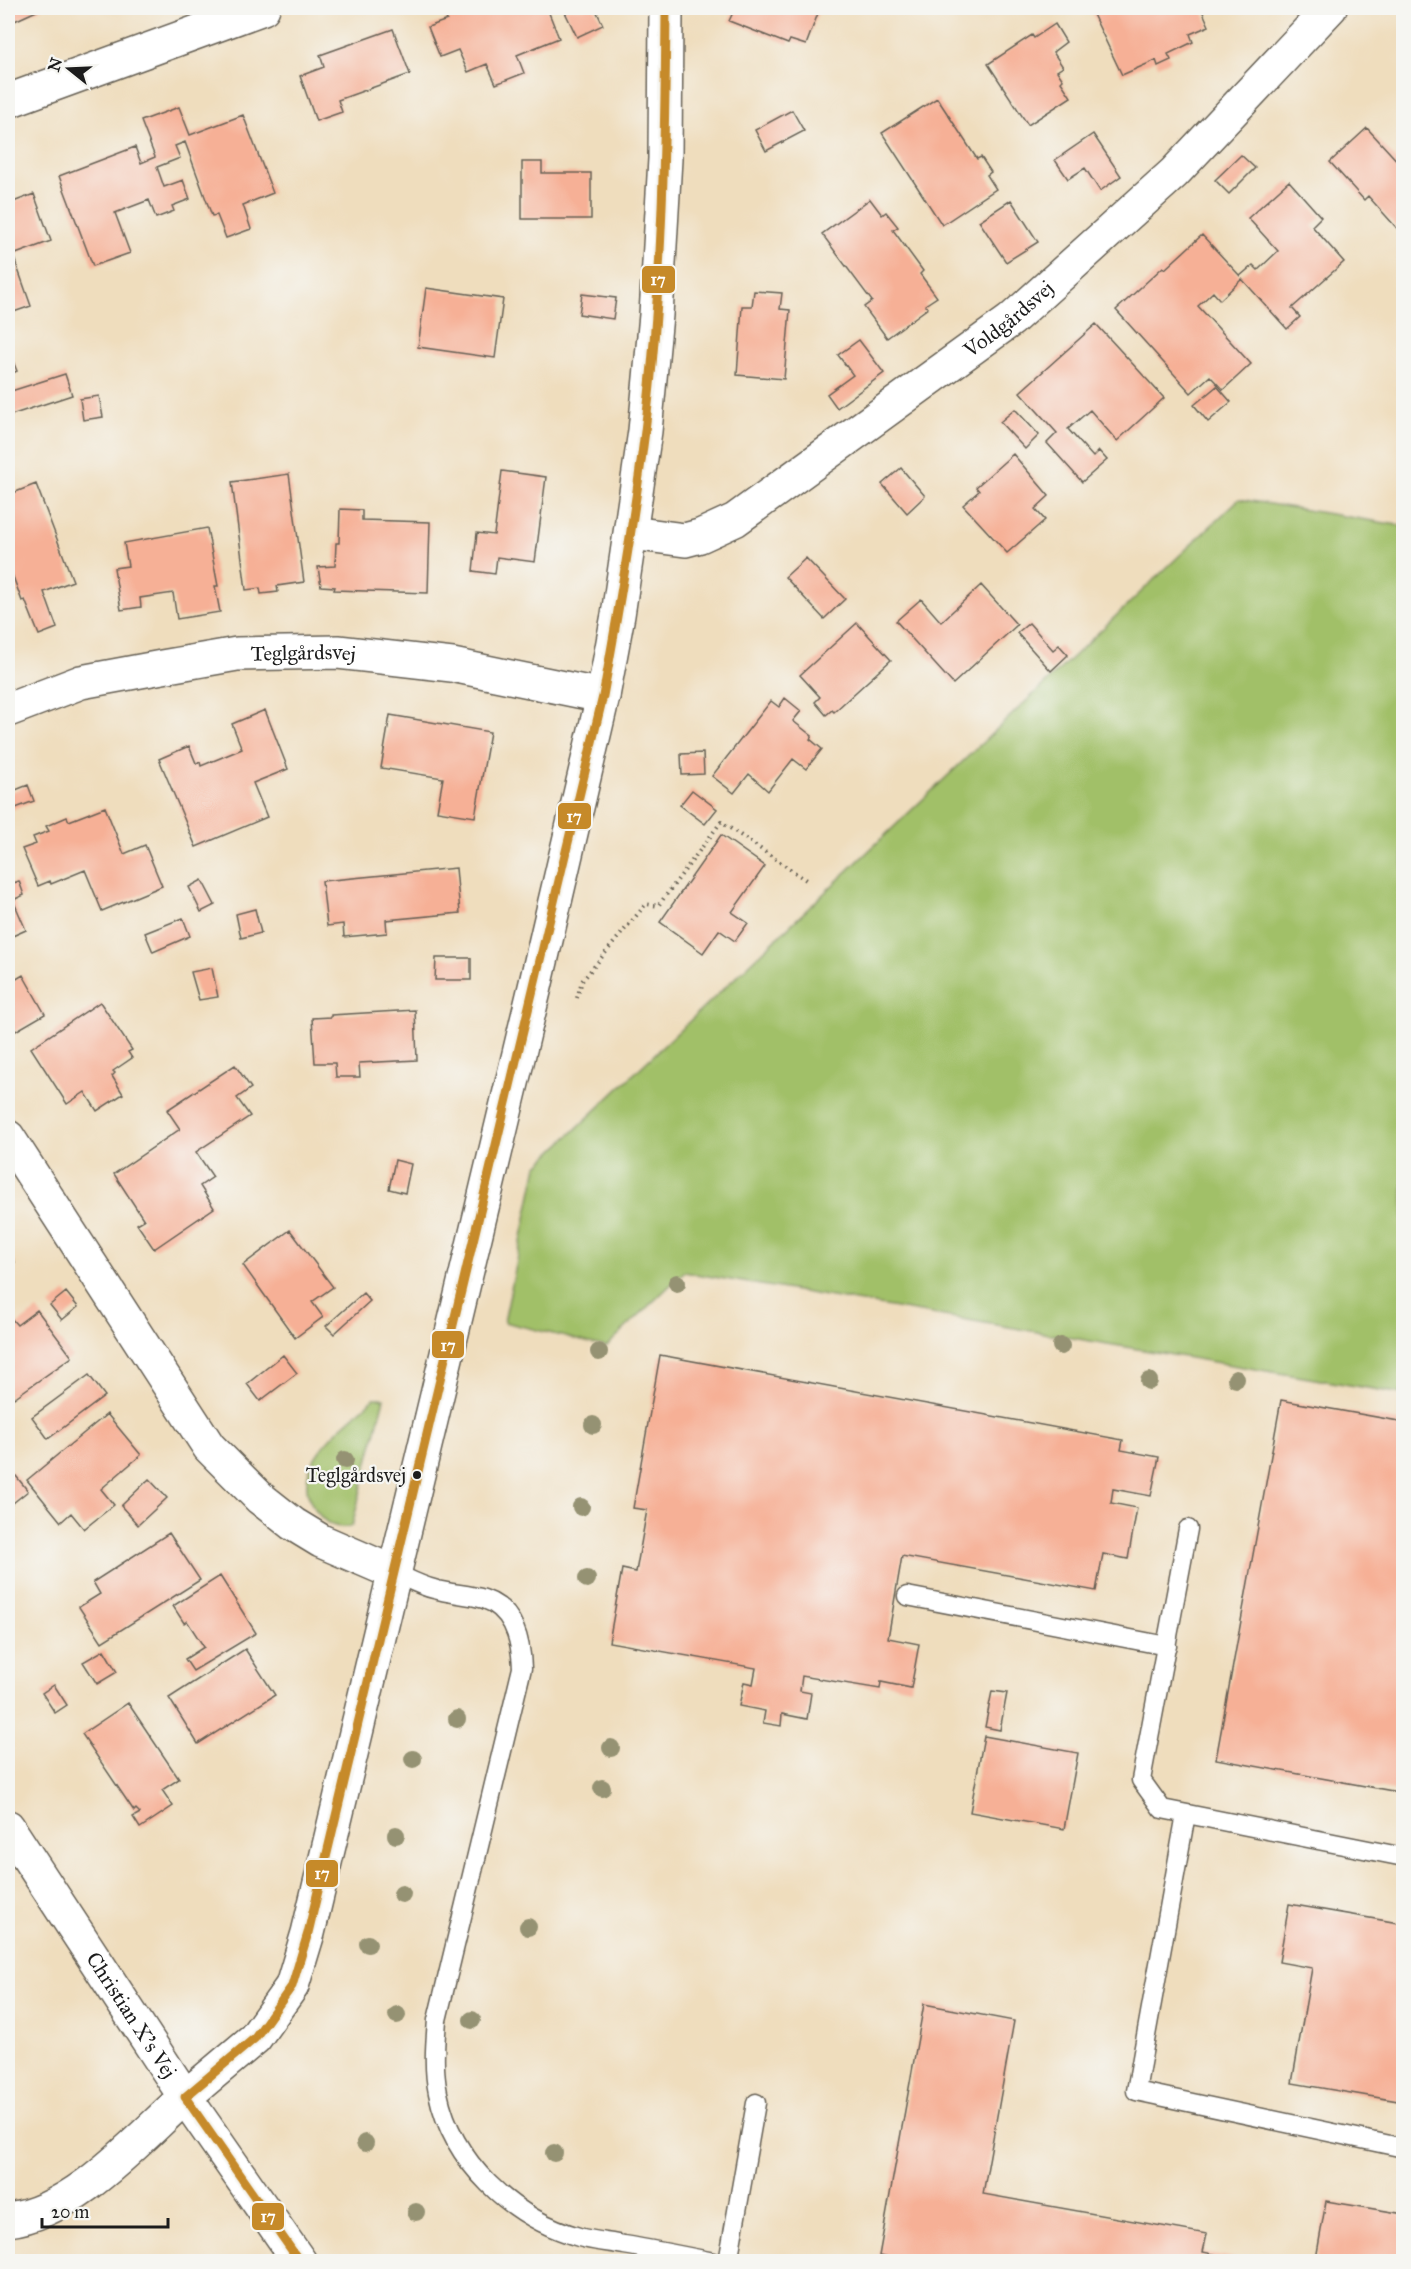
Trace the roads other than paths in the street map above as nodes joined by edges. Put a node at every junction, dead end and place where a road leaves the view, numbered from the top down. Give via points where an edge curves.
1 (263, 8) edge
2 (666, 8) edge
3 (1330, 8) edge
4 (207, 17) edge
5 (8, 101) edge
6 (631, 533) junction
7 (603, 696) junction
8 (8, 710) edge
9 (8, 1137) edge
10 (1188, 1529) dead end
11 (395, 1573) junction
12 (906, 1596) dead end
13 (1167, 1647) junction
14 (1186, 1814) junction
15 (8, 1827) edge
16 (1404, 1857) edge
17 (185, 2097) junction
18 (756, 2103) dead end
19 (1404, 2148) edge
20 (8, 2220) edge
21 (300, 2262) edge
22 (714, 2262) edge
23 (728, 2262) edge

1 - 4 street
2 - 6 street via 665,159 658,291
3 - 6 street, Voldgårdsvej via 1174,173 1011,320 735,520 685,540
4 - 5 street
6 - 7 street
7 - 8 street, Teglgårdsvej via 452,665 338,652 237,654 81,682
7 - 11 street
9 - 11 street via 208,1447 293,1524 321,1541
10 - 13 lane
11 - 17 street via 292,1986 255,2038
11 - 22 lane via 432,1589 486,1600 502,1610 515,1627 521,1647 522,1668 438,2020 434,2058 438,2094 448,2125 479,2175 501,2196 529,2214 578,2236
12 - 13 lane
13 - 14 lane via 1142,1780 1162,1809
14 - 16 lane
14 - 19 lane via 1136,2091
15 - 17 street, Christian X's Vej
17 - 20 street via 85,2188 54,2207
17 - 21 street, Christian X's Vej
18 - 23 lane

